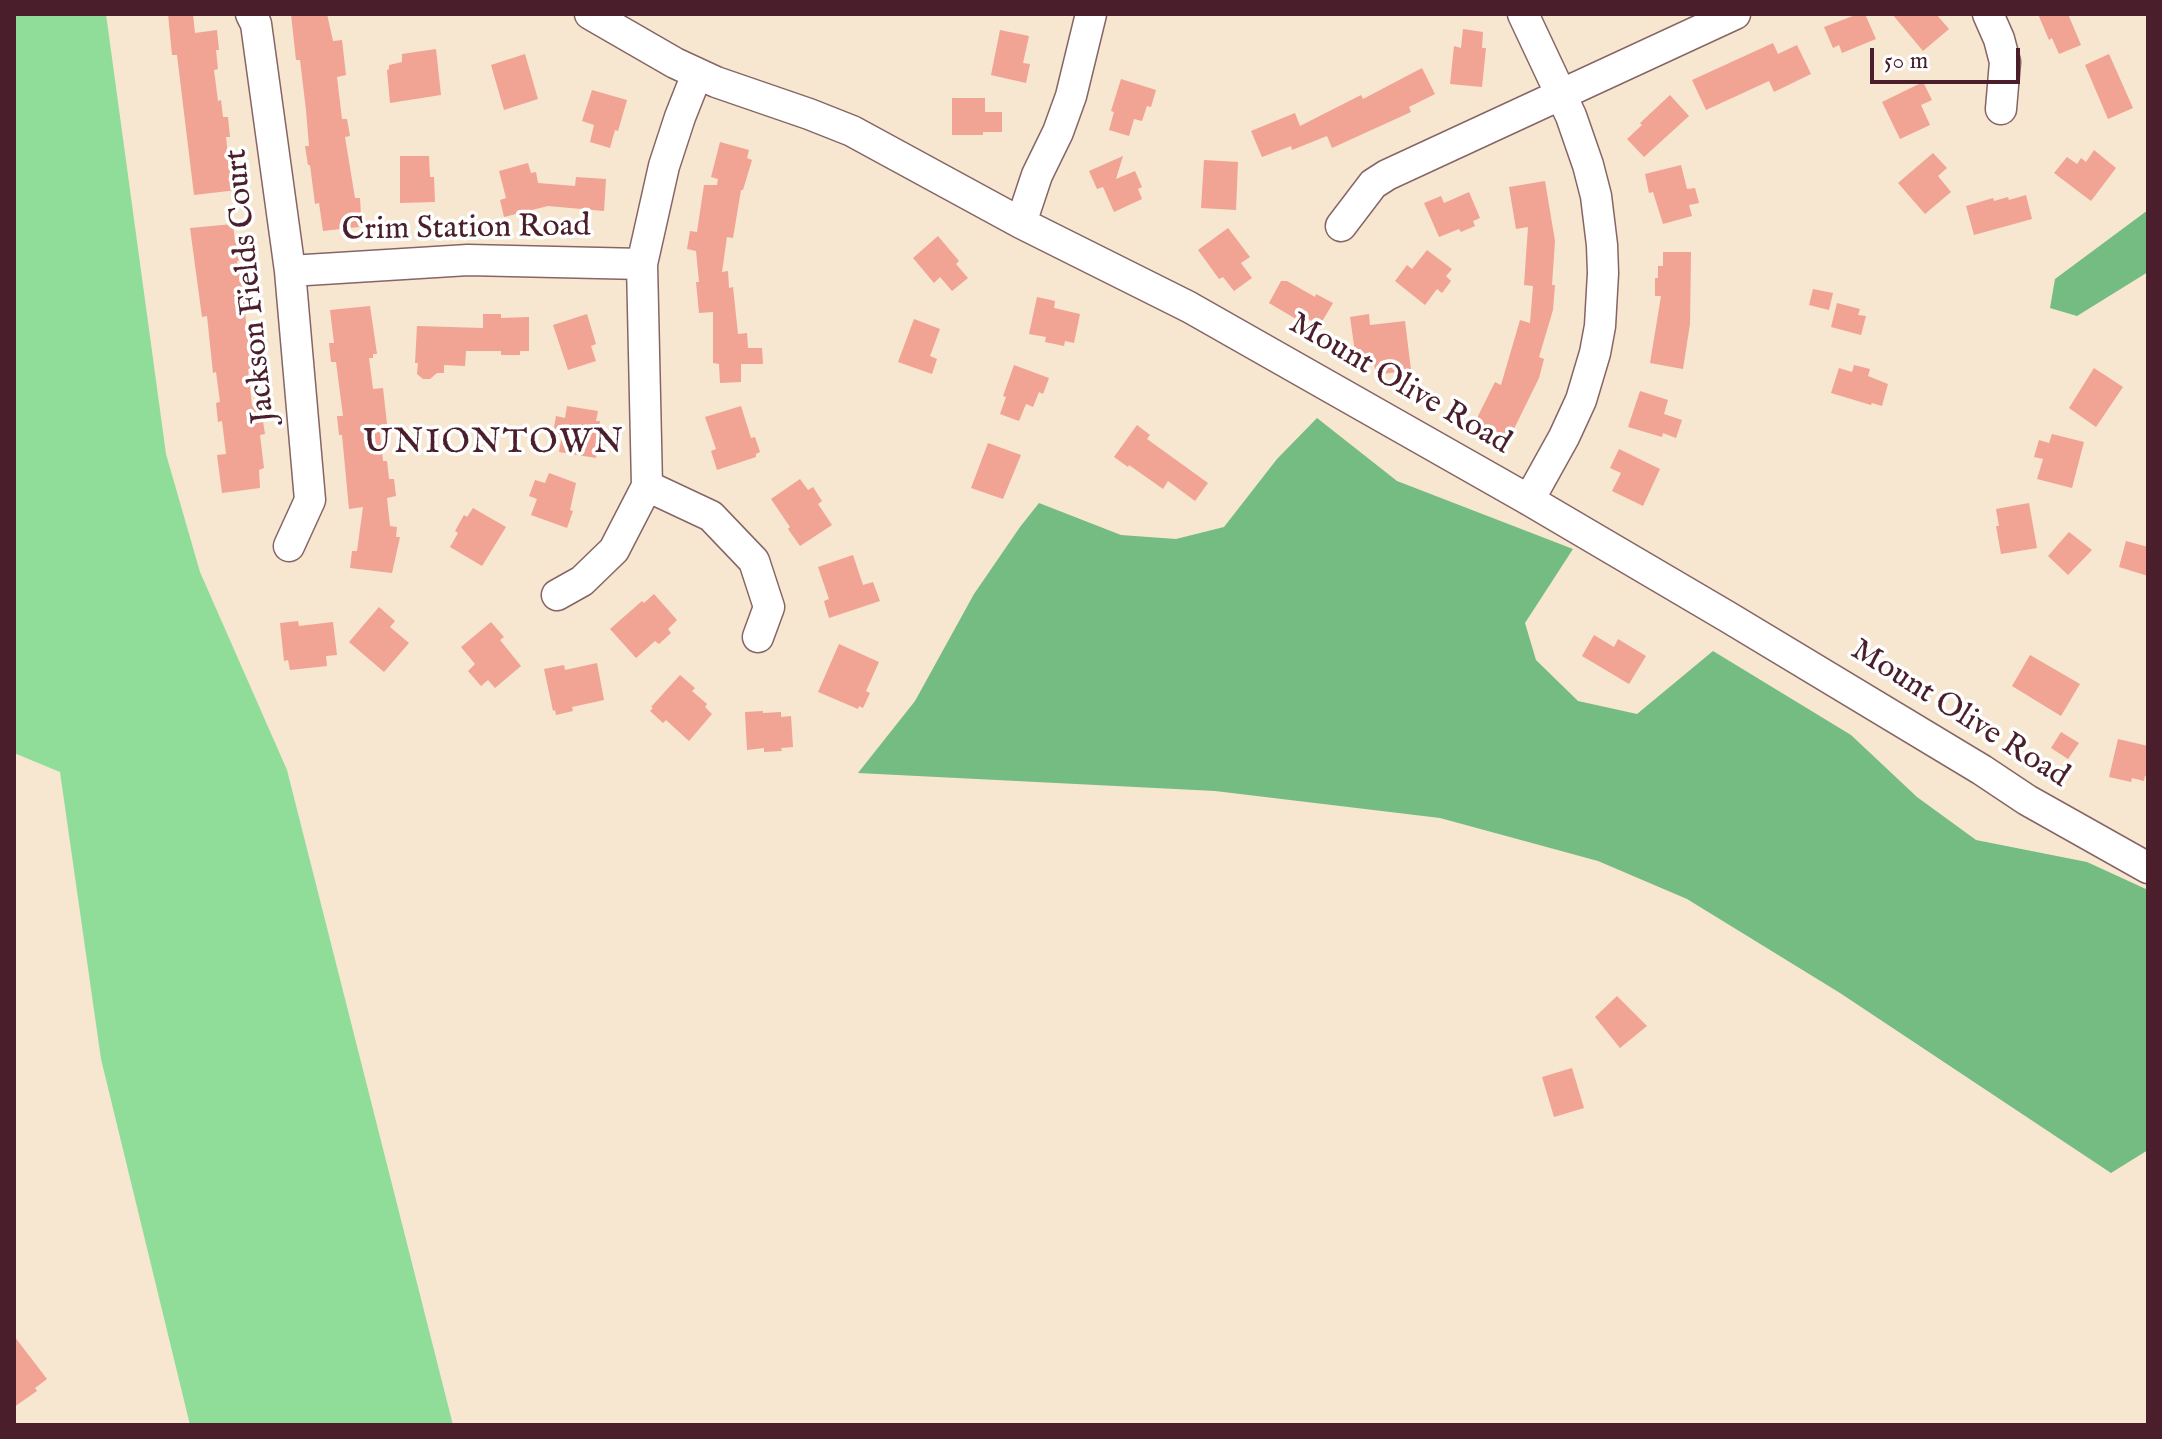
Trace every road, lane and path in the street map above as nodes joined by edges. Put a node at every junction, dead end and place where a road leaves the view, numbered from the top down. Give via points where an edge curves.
1 (251, 14) edge
2 (590, 14) edge
3 (1091, 14) edge
4 (1523, 14) edge
5 (1735, 14) edge
6 (1988, 14) edge
7 (697, 74) junction
8 (1561, 95) junction
9 (2001, 109) dead end
10 (1021, 223) junction
11 (1341, 226) dead end
12 (642, 264) junction
13 (290, 271) junction
14 (647, 486) junction
15 (1529, 500) junction
16 (289, 546) dead end
17 (557, 595) dead end
18 (758, 637) dead end
19 (2148, 868) edge

1 - 13 street, Jackson Fields Court
2 - 7 street, Mount Olive Road
3 - 10 street via 1071,96
4 - 8 street
5 - 8 street
6 - 9 street via 2005,62
7 - 10 street, Mount Olive Road via 852,131
7 - 12 street via 664,166
8 - 11 street via 1387,175 1373,184
8 - 15 street via 1596,196 1602,301 1581,400
10 - 15 street, Mount Olive Road via 1189,307
12 - 13 street, Crim Station Road via 468,260
12 - 14 street
13 - 16 street, Jackson Fields Court via 310,500
14 - 17 street via 614,550 582,581
14 - 18 street via 711,516 754,561 769,607
15 - 19 street, Mount Olive Road

